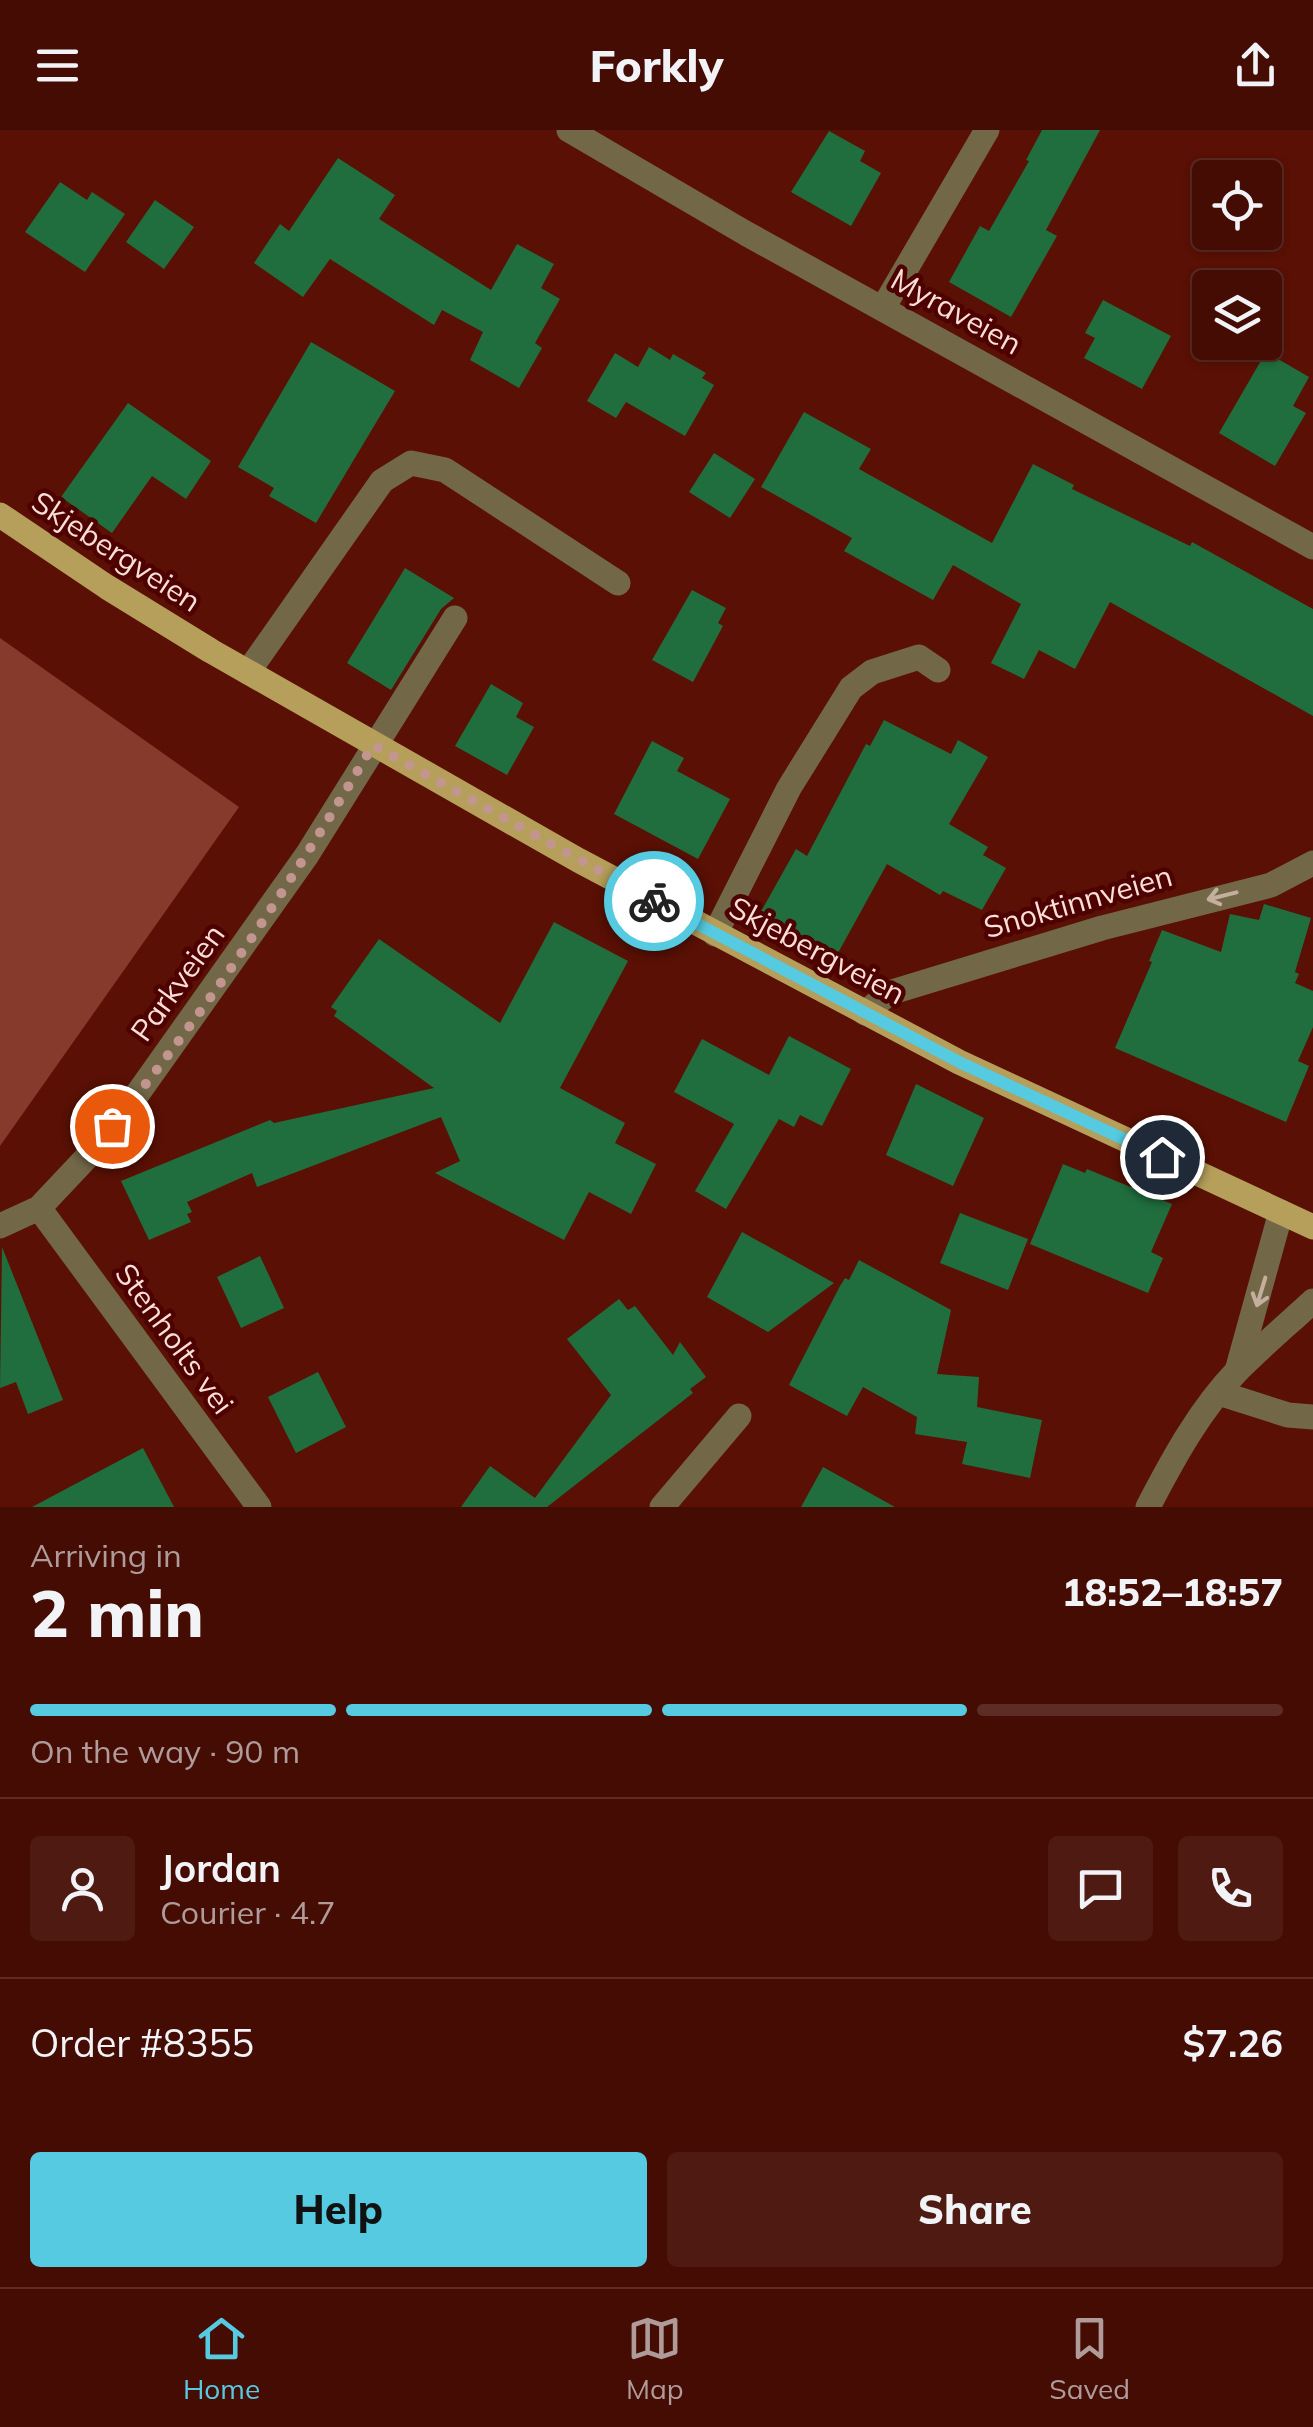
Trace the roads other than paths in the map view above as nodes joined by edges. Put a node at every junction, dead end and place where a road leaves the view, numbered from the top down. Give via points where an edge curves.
1 (569, 130) edge
2 (987, 130) edge
3 (884, 308) junction
4 (0, 515) edge
5 (1313, 548) edge
6 (618, 583) dead end
7 (455, 618) dead end
8 (938, 670) dead end
9 (248, 672) junction
10 (373, 745) junction
11 (1313, 862) edge
12 (715, 934) junction
13 (865, 1014) junction
14 (39, 1208) junction
15 (1281, 1212) junction
16 (0, 1226) edge
17 (1313, 1228) edge
18 (1313, 1301) edge
19 (1237, 1371) junction
20 (1218, 1393) junction
21 (739, 1416) dead end
22 (1313, 1417) edge
23 (258, 1507) edge
24 (662, 1507) edge
25 (1148, 1507) edge

1 - 3 street, Myraveien
2 - 3 street
3 - 5 street, Myraveien
4 - 9 main road, Skjebergveien
6 - 9 street via 444,470 411,463 382,482
7 - 10 street, Parkveien
8 - 12 street via 919,657 872,672 851,688 790,788
9 - 10 main road, Skjebergveien
10 - 12 main road, Skjebergveien
10 - 14 street, Parkveien via 224,976 136,1096
11 -> 13 street, Snoktinnveien via 1271,885 1084,933 888,994
12 - 13 main road, Skjebergveien
13 - 15 main road, Skjebergveien
14 - 16 street, Parkveien
14 - 23 street, Stenholts vei
15 - 17 main road, Skjebergveien
15 -> 19 street
18 - 19 street
19 - 20 street
20 - 22 street
20 - 25 street
21 - 24 street

